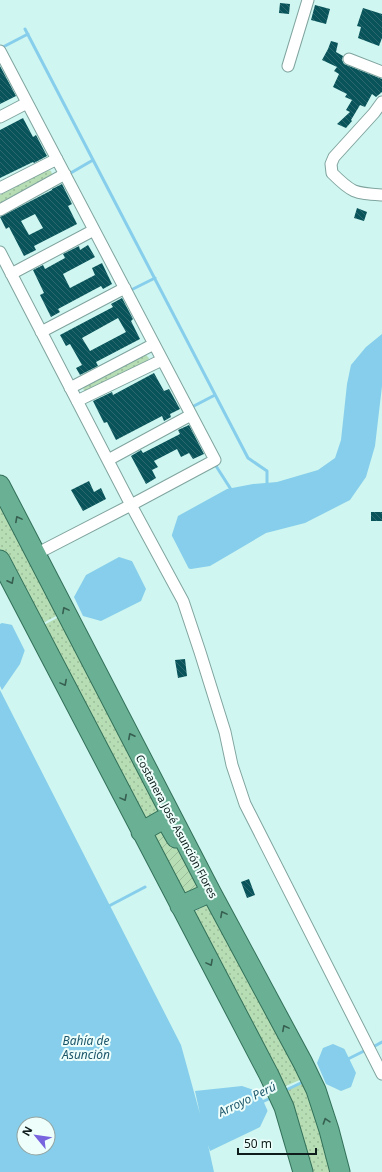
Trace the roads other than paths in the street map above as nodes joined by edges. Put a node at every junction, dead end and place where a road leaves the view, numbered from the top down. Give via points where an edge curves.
1 (308, 0) edge
2 (0, 51) edge
3 (350, 59) dead end
4 (288, 66) dead end
5 (382, 72) edge
6 (382, 102) edge
7 (27, 103) junction
8 (0, 117) edge
9 (57, 159) junction
10 (65, 174) junction
11 (0, 188) edge
12 (382, 195) edge
13 (0, 210) edge
14 (94, 230) junction
15 (0, 252) edge
16 (11, 274) junction
17 (125, 288) junction
18 (41, 332) junction
19 (154, 344) junction
20 (162, 360) junction
21 (70, 388) junction
22 (77, 401) junction
23 (191, 415) junction
24 (108, 460) junction
25 (0, 485) edge
26 (131, 505) junction
27 (36, 554) junction
28 (0, 560) edge
29 (142, 832) junction
30 (188, 847) junction
31 (211, 892) junction
32 (180, 906) junction
33 (382, 1074) edge
34 (303, 1172) edge
35 (340, 1172) edge

1 - 4 street
2 - 7 street
3 - 5 street
6 - 12 street via 334,157 331,164 332,173 347,188 358,193
7 - 8 street
7 - 9 street
9 - 10 street
9 - 11 street
10 - 13 street
10 - 14 street
14 - 16 street
14 - 17 street
15 - 16 street
16 - 18 street
17 - 18 street
17 - 19 street
18 - 21 street
19 - 20 street
19 - 21 street
20 - 22 street
20 - 23 street
21 - 22 street
22 - 24 street
23 - 24 street
23 - 26 street via 215,460
24 - 26 street
27 -> 25 highway, Costanera José Asunción Flores
26 - 27 street
26 - 33 street via 182,601 221,717 245,804
30 -> 27 highway, Costanera José Asunción Flores
28 -> 29 highway
29 - 30 highway via 159,821 165,821 178,841
29 - 32 highway
30 - 31 highway, Costanera José Asunción Flores
31 - 32 highway
35 -> 31 highway, Costanera José Asunción Flores via 316,1090
32 -> 34 highway via 284,1107

